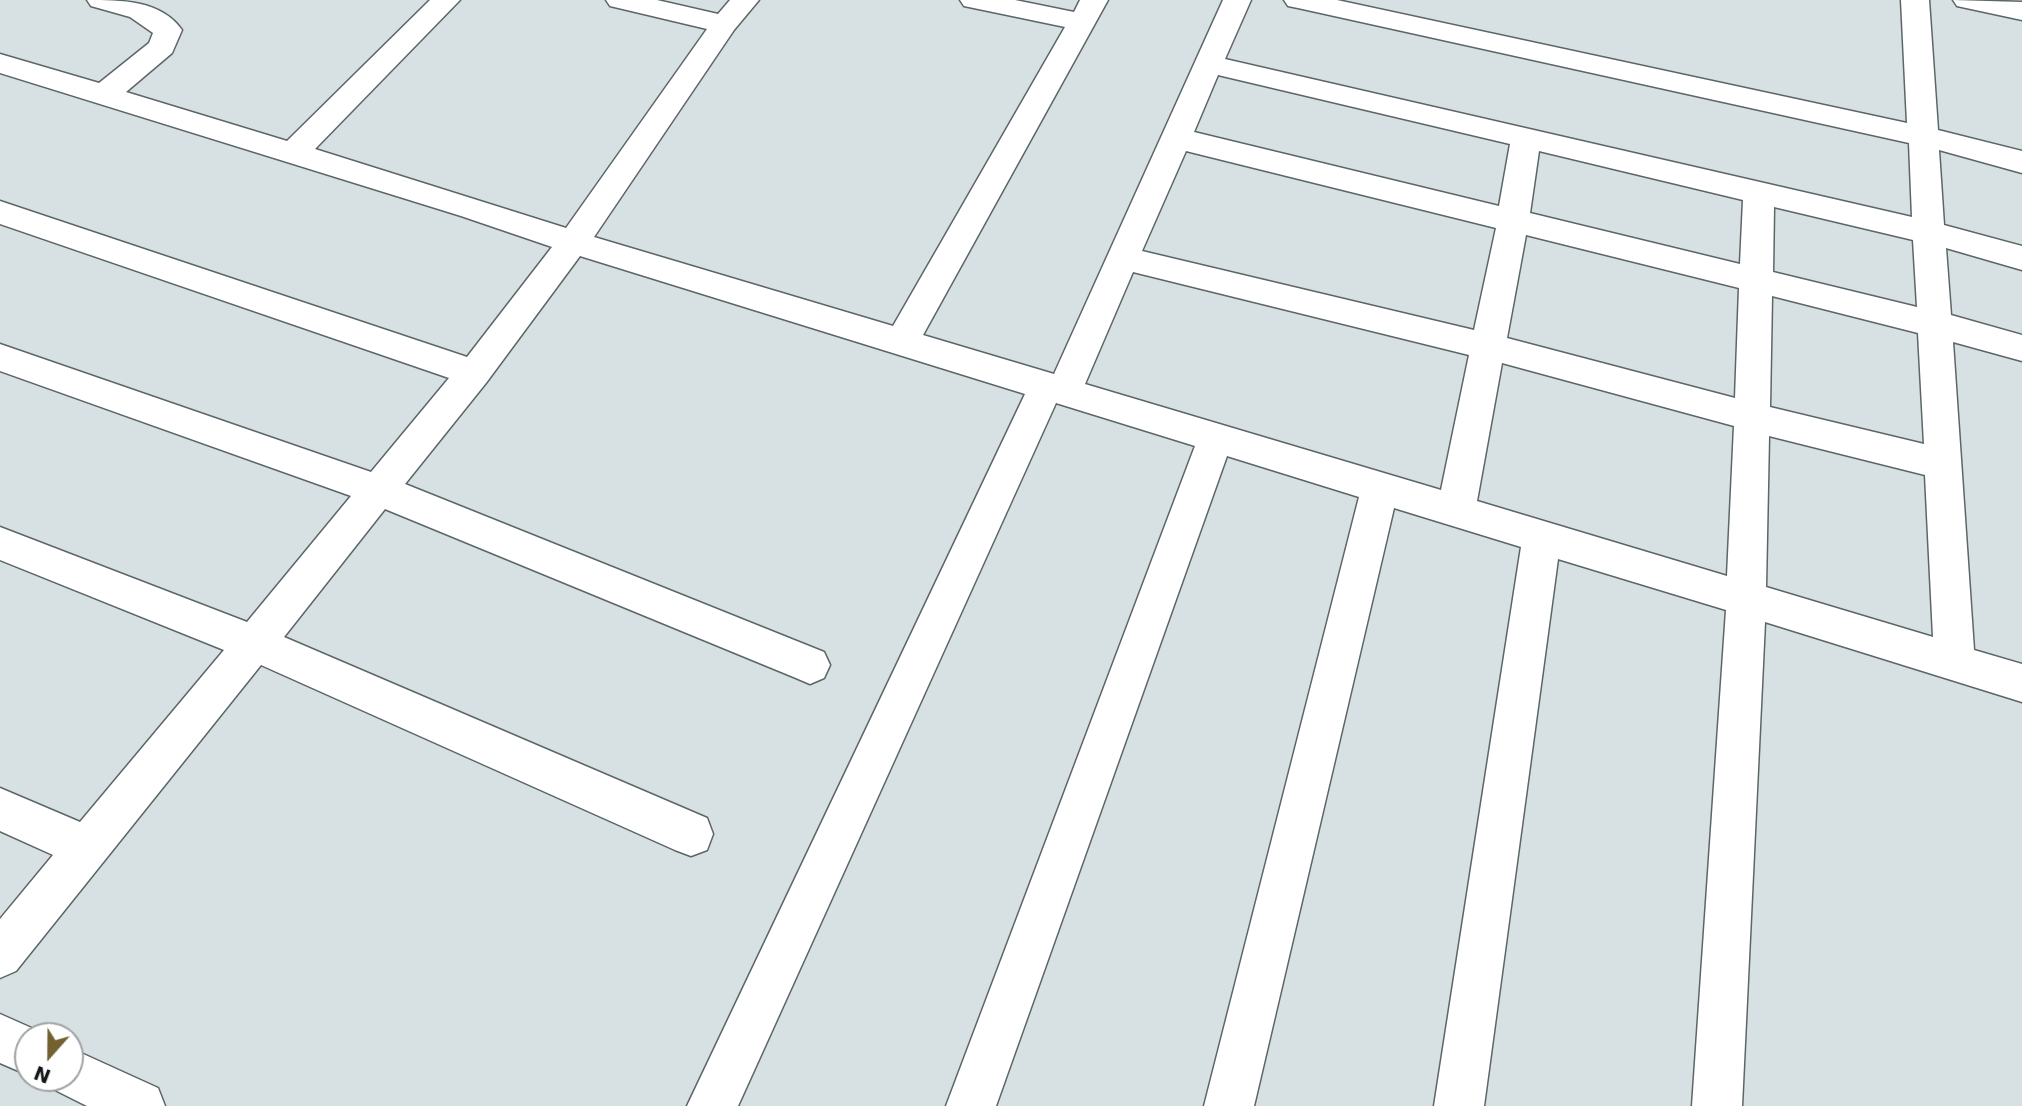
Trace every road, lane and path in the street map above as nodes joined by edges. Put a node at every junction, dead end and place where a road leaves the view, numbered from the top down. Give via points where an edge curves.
1 (101, 0) edge
2 (446, 0) edge
3 (620, 0) edge
4 (745, 0) edge
5 (974, 0) edge
6 (1237, 0) edge
7 (1298, 0) edge
8 (1914, 0) edge
9 (1967, 0) edge
10 (1088, 11) edge
11 (2022, 11) edge
12 (724, 24) junction
13 (0, 63) edge
14 (1209, 64) junction
15 (103, 95) junction
16 (1923, 136) junction
17 (1176, 138) junction
18 (1526, 138) junction
19 (293, 153) junction
20 (2022, 163) edge
21 (1759, 192) junction
22 (0, 212) edge
23 (1513, 220) junction
24 (1929, 232) junction
25 (573, 242) junction
26 (1123, 258) junction
27 (2022, 258) edge
28 (1755, 280) junction
29 (1935, 324) junction
30 (902, 341) junction
31 (1488, 346) junction
32 (2022, 348) edge
33 (0, 357) edge
34 (474, 373) junction
35 (1056, 388) junction
36 (1752, 417) junction
37 (1216, 437) junction
38 (1943, 464) junction
39 (1380, 487) junction
40 (379, 490) junction
41 (1456, 510) junction
42 (1542, 537) junction
43 (0, 542) edge
44 (1746, 599) junction
45 (254, 643) junction
46 (1955, 663) junction
47 (810, 666) dead end
48 (2022, 683) edge
49 (0, 809) edge
50 (691, 834) dead end
51 (87, 848) junction
52 (0, 955) edge
53 (84, 1079) edge
54 (140, 1106) edge
55 (712, 1106) edge
56 (971, 1106) edge
57 (1229, 1106) edge
58 (1459, 1106) edge
59 (1717, 1106) edge

1 - 15 street via 140,10 168,30 162,47
2 - 19 street
3 - 12 street
4 - 12 street
5 - 10 street
6 - 14 street
7 - 16 street
8 - 16 street
9 - 11 street
10 - 30 street
12 - 25 street
13 - 15 street
14 - 17 street
14 - 18 street
15 - 19 street
16 - 20 street
16 - 24 street
17 - 23 street
17 - 26 street
18 - 21 street
18 - 23 street
19 - 25 street
21 - 24 street
21 - 28 street
22 - 34 street
23 - 28 street
23 - 31 street
24 - 27 street
24 - 29 street
25 - 30 street
25 - 34 street
26 - 31 street
26 - 35 street
28 - 29 street
28 - 36 street
29 - 32 street
29 - 38 street
30 - 35 street
31 - 36 street
31 - 41 street
33 - 40 street
34 - 40 street
35 - 37 street
35 - 55 street
36 - 38 street
36 - 44 street
37 - 39 street
37 - 56 street
38 - 46 street
39 - 41 street
39 - 57 street
40 - 45 street
40 - 47 street
41 - 42 street
42 - 44 street
42 - 58 street
43 - 45 street
44 - 46 street
44 - 59 street
45 - 50 street
45 - 51 street
46 - 48 street
49 - 51 street
51 - 52 street
53 - 54 street

